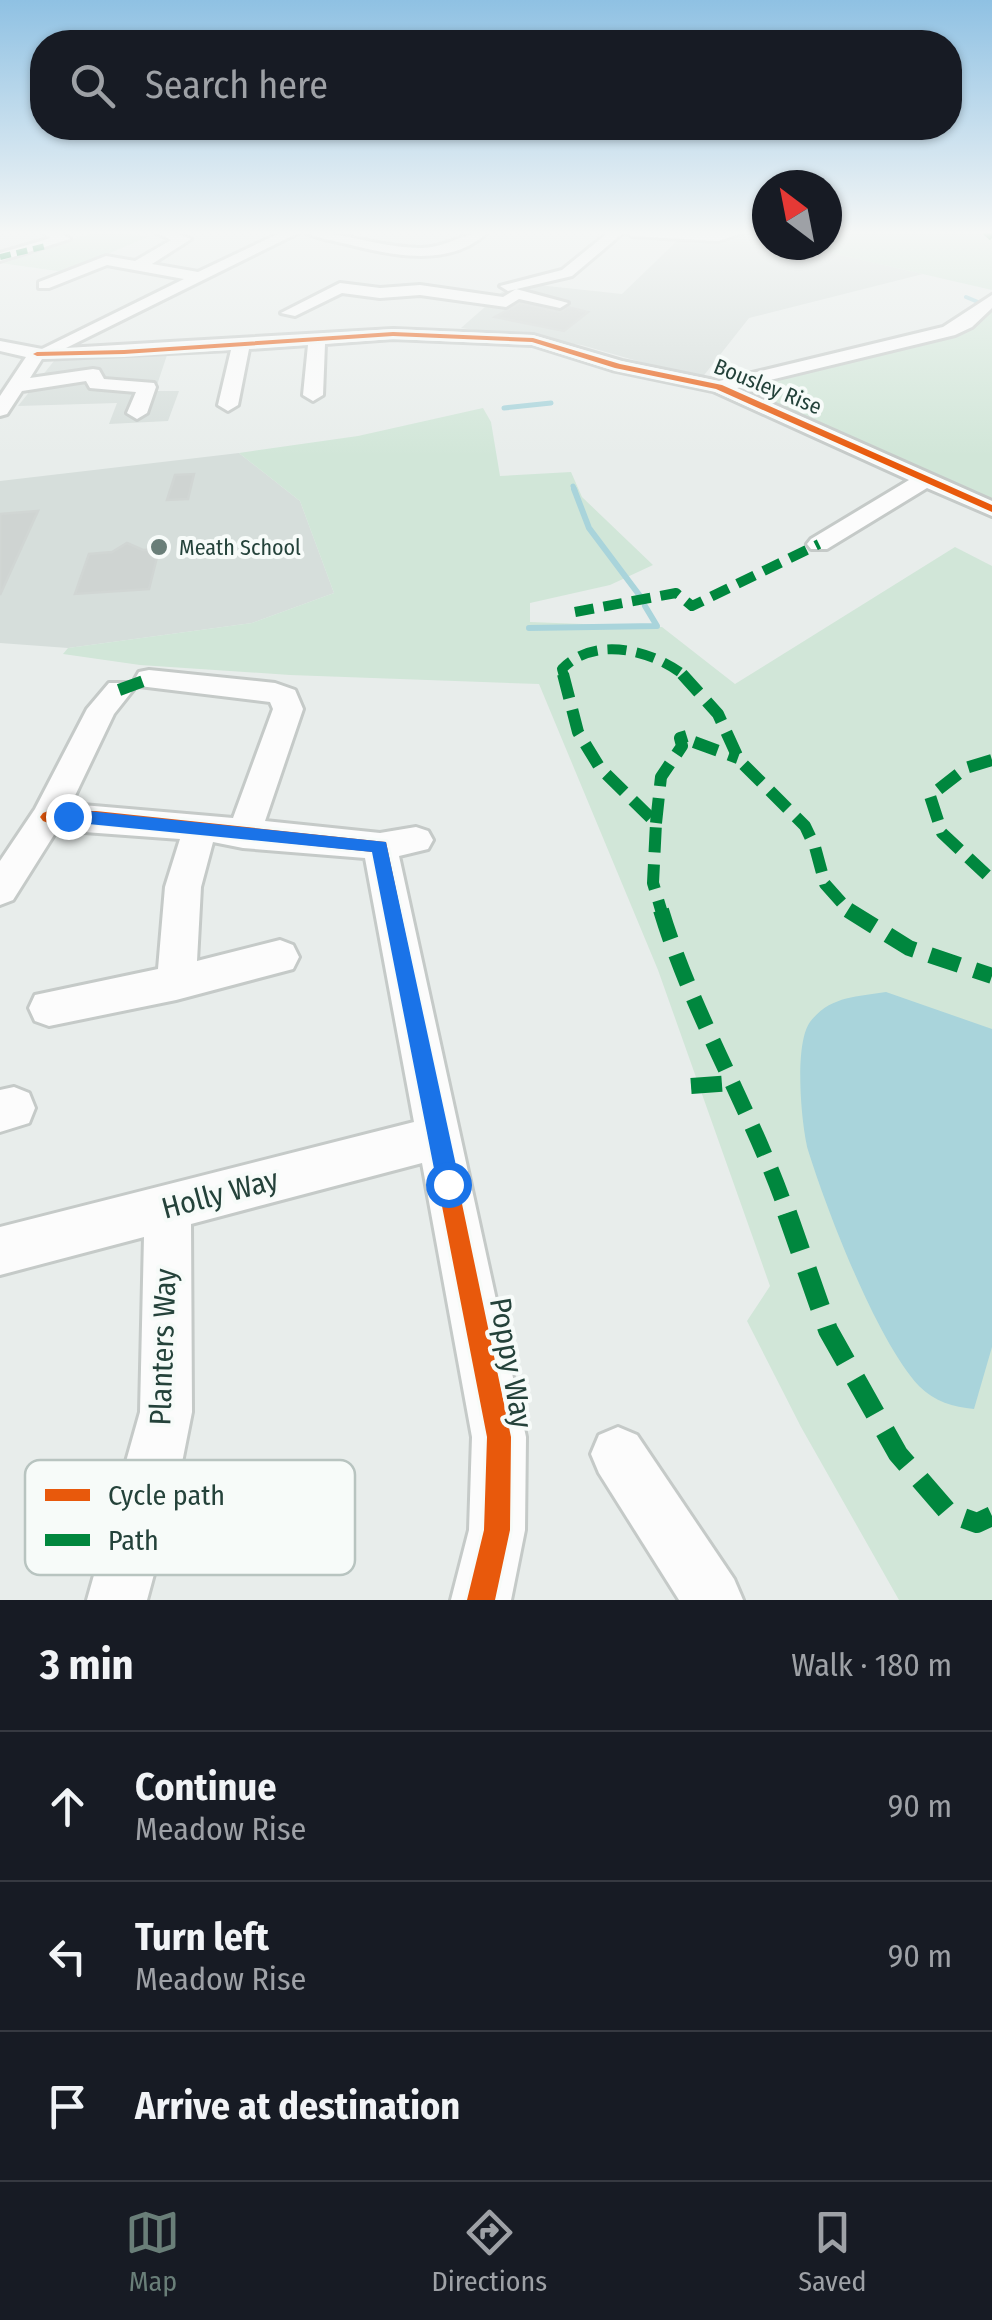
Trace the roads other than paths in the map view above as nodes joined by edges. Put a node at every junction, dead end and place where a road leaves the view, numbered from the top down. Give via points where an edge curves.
1 (137, 307) edge
2 (304, 307) edge
3 (471, 307) edge
4 (982, 307) edge
5 (290, 314) dead end
6 (443, 335) junction
7 (317, 339) junction
8 (241, 345) junction
9 (0, 346) edge
10 (37, 354) junction
11 (18, 386) junction
12 (719, 387) junction
13 (313, 395) dead end
14 (228, 405) dead end
15 (758, 405) junction
16 (0, 410) edge
17 (137, 413) dead end
18 (723, 418) dead end
19 (926, 479) junction
20 (992, 509) edge
21 (819, 544) dead end
22 (48, 817) junction
23 (200, 829) junction
24 (242, 835) junction
25 (416, 840) dead end
26 (380, 846) junction
27 (0, 890) edge
28 (280, 957) dead end
29 (176, 983) junction
30 (49, 1008) dead end
31 (439, 1136) junction
32 (168, 1207) junction
33 (0, 1251) edge
34 (618, 1454) dead end
35 (155, 1460) edge
36 (124, 1575) edge
37 (117, 1600) edge
38 (481, 1600) edge
39 (714, 1600) edge

1 - 10 street
2 - 5 street
3 - 6 street
4 - 12 street via 949,331
6 - 7 street, Bousley Rise
6 - 12 street, Bousley Rise via 533,340
7 - 8 street, Bousley Rise
7 - 13 street
8 - 10 street, Bousley Rise
8 - 14 street
9 - 10 street, Bousley Rise
10 - 11 street
11 - 16 street
11 - 17 street via 93,374 97,384 147,387
12 - 15 street, Bousley Rise
15 - 18 street
15 - 19 street, Bousley Rise
19 - 20 street, Bousley Rise
19 - 21 street
22 - 23 street
22 - 24 street via 102,709 134,684 275,693 288,709
22 - 27 street
23 - 24 street
23 - 29 street via 182,888
24 - 26 street
25 - 26 street
26 - 31 street, Poppy Way
28 - 29 street
29 - 30 street
31 - 32 street, Holly Way
31 - 38 street, Poppy Way via 499,1437 497,1530
32 - 33 street, Holly Way
32 - 35 street, Planters Way via 166,1412
34 - 39 street
36 - 37 street, Planters Way

